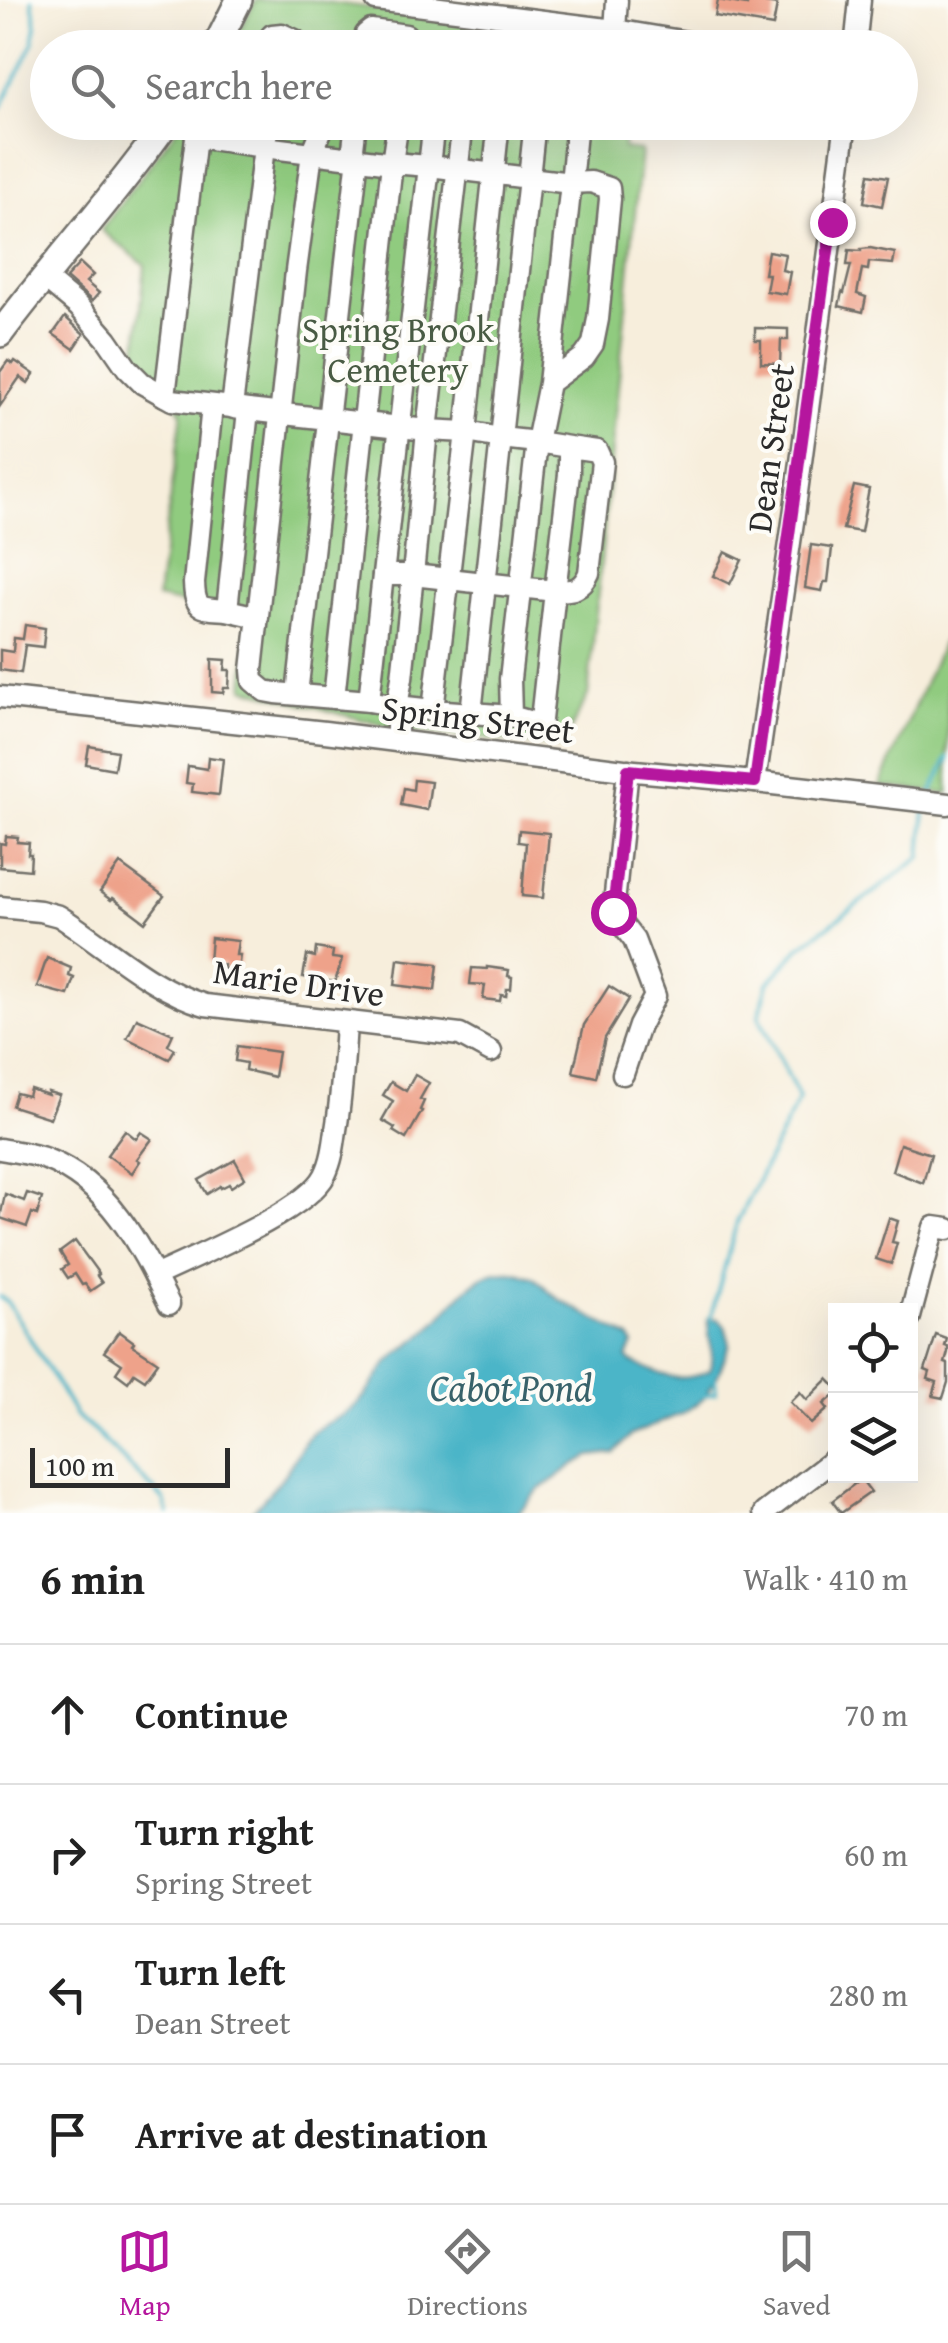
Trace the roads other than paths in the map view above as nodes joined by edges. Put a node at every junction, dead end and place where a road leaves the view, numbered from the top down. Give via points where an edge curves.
1 (239, 0) edge
2 (376, 0) edge
3 (618, 0) edge
4 (860, 0) edge
5 (476, 14) junction
6 (224, 30) edge
7 (474, 30) edge
8 (615, 30) joint
9 (857, 30) edge
10 (154, 140) edge
11 (200, 140) edge
12 (238, 140) edge
13 (266, 140) edge
14 (317, 140) edge
15 (354, 140) edge
16 (395, 140) edge
17 (432, 140) edge
18 (461, 140) edge
19 (496, 140) edge
20 (533, 140) edge
21 (575, 140) edge
22 (844, 140) edge
23 (264, 147) junction
24 (312, 153) junction
25 (355, 158) junction
26 (392, 162) junction
27 (429, 166) junction
28 (457, 168) junction
29 (493, 174) junction
30 (529, 179) junction
31 (572, 183) junction
32 (43, 277) junction
33 (0, 334) edge
34 (549, 382) junction
35 (165, 396) junction
36 (230, 408) junction
37 (282, 414) junction
38 (328, 419) junction
39 (364, 422) junction
40 (401, 426) junction
41 (427, 430) junction
42 (466, 432) junction
43 (501, 438) junction
44 (537, 442) junction
45 (569, 446) junction
46 (383, 575) junction
47 (413, 575) junction
48 (449, 579) junction
49 (484, 583) junction
50 (520, 587) junction
51 (555, 591) junction
52 (227, 610) junction
53 (258, 616) junction
54 (297, 694) junction
55 (0, 697) edge
56 (334, 698) junction
57 (370, 701) junction
58 (396, 706) junction
59 (433, 710) junction
60 (471, 713) junction
61 (511, 716) junction
62 (398, 740) junction
63 (628, 770) junction
64 (755, 782) junction
65 (945, 804) edge
66 (0, 907) edge
67 (346, 1022) junction
68 (491, 1052) dead end
69 (622, 1074) dead end
70 (0, 1149) edge
71 (943, 1228) edge
72 (155, 1276) junction
73 (914, 1303) edge
74 (169, 1304) dead end
75 (828, 1464) edge
76 (764, 1513) edge

1 - 6 main road
2 - 5 street
3 - 8 street
4 - 9 street
5 - 7 street
5 - 8 street
10 - 32 main road
11 - 35 street
12 - 23 street
13 - 23 street
14 - 24 street
15 - 25 street
16 - 26 street
17 - 27 street
18 - 28 street
19 - 29 street
20 - 30 street
21 - 31 street
22 - 64 street, Dean Street
23 - 24 street
23 - 36 street
24 - 25 street
24 - 37 street
25 - 26 street
25 - 38 street
26 - 27 street
26 - 39 street
27 - 28 street
27 - 40 street
28 - 29 street
28 - 41 street
29 - 30 street
29 - 42 street
30 - 31 street
30 - 43 street
31 - 34 street
31 - 34 street via 609,188 598,319 590,352
32 - 33 main road
32 - 35 street via 78,306 142,383
34 - 44 street
35 - 36 street
36 - 37 street
36 - 52 street
36 - 52 street via 194,583 198,606
37 - 38 street
37 - 53 street
38 - 39 street
38 - 54 street
39 - 40 street
39 - 56 street
40 - 41 street
40 - 46 street
41 - 42 street
41 - 47 street
42 - 43 street
42 - 48 street
43 - 44 street
43 - 49 street
44 - 45 street
44 - 50 street
45 - 51 street
45 - 51 street via 597,451 602,462 586,581 572,591
46 - 47 street
46 - 57 street
47 - 48 street
47 - 58 street
48 - 49 street
48 - 59 street
49 - 50 street
49 - 60 street
50 - 51 street
50 - 61 street
51 - 61 street via 541,720
52 - 53 street
53 - 54 street via 253,681 265,691
54 - 56 street
55 - 62 street, Spring Street
56 - 57 street
57 - 58 street
58 - 59 street
58 - 62 street
59 - 60 street
60 - 61 street
62 - 63 street, Spring Street
63 - 64 street, Spring Street
63 - 69 street via 613,912 634,940 655,996
64 - 65 street, Spring Street
66 - 67 street, Marie Drive via 58,916 183,998
67 - 68 street, Marie Drive via 460,1035
67 - 72 street via 342,1095 325,1176 311,1194 273,1218
70 - 72 street via 44,1158 82,1177 113,1206
71 - 73 street via 934,1227
72 - 74 street
75 - 76 street

